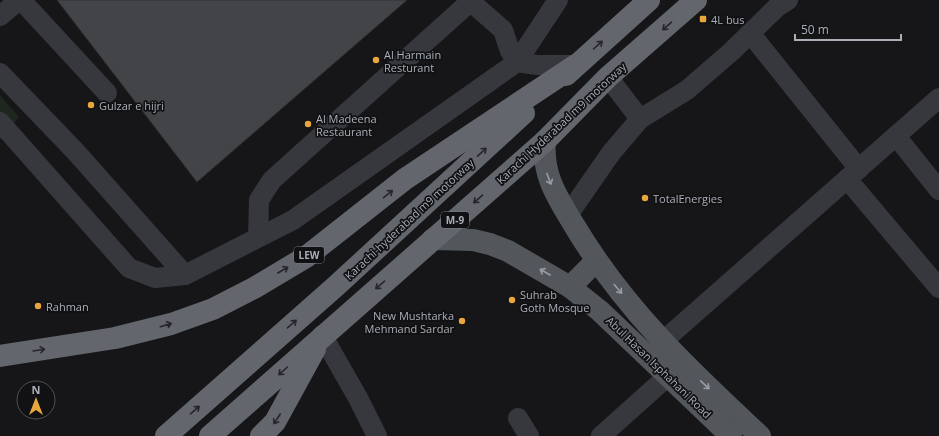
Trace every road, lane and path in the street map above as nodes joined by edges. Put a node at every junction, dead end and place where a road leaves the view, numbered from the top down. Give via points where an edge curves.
1 (20, 0) edge
2 (558, 0) edge
3 (649, 0) edge
4 (696, 0) edge
5 (788, 0) edge
6 (471, 1) edge
7 (0, 16) edge
8 (750, 33) junction
9 (517, 62) junction
10 (576, 65) junction
11 (0, 73) edge
12 (608, 77) junction
13 (106, 93) dead end
14 (939, 98) edge
15 (640, 119) junction
16 (3, 131) edge
17 (896, 136) junction
18 (545, 141) junction
19 (853, 174) junction
20 (939, 190) edge
21 (568, 215) junction
22 (258, 237) junction
23 (433, 239) junction
24 (596, 261) junction
25 (185, 275) junction
26 (570, 287) junction
27 (939, 288) edge
28 (322, 335) junction
29 (662, 342) junction
30 (0, 356) edge
31 (668, 376) junction
32 (518, 418) dead end
33 (166, 436) edge
34 (210, 436) edge
35 (261, 436) edge
36 (377, 436) edge
37 (529, 436) edge
38 (601, 436) edge
39 (731, 436) edge
40 (760, 436) edge

1 - 7 street
1 - 13 street
2 - 9 street
10 -> 3 highway, Karachi-hyderabad m9 motorway
4 -> 12 highway, Karachi Hyderabad m9 motorway / M-9
5 - 8 street
6 - 9 street via 503,30 510,51
6 - 22 street via 272,180 259,200
8 - 15 street via 687,90
8 - 19 street
9 - 10 street
9 - 22 street via 293,220
30 -> 10 highway, LEW via 115,338 171,324 213,309 306,257 406,179
33 -> 10 highway, Karachi-hyderabad m9 motorway via 336,286
11 - 25 street
12 - 15 street
12 - 18 highway, Karachi Hyderabad m9 motorway / M-9
14 - 17 street
15 - 21 street via 611,153
16 - 25 street via 129,268 155,278
17 - 19 street
17 - 20 street
18 -> 21 main road, Abul Hasan Isphahani Road via 544,165
18 -> 23 highway, Karachi Hyderabad m9 motorway / M-9
19 - 27 street
19 - 29 street
21 - 24 main road, Abul Hasan Isphahani Road
22 - 25 street
26 -> 23 main road, Abul Hasan Isphahani Road via 490,244 473,240
23 -> 28 highway, Karachi Hyderabad m9 motorway / M-9
24 - 26 main road
24 -> 29 main road, Abul Hasan Isphahani Road
26 - 31 main road, Abul Hasan Isphahani Road via 600,311
28 -> 34 highway, Karachi Hyderabad m9 motorway / M-9
28 -> 35 highway via 275,422
28 - 36 street
29 -> 40 main road, Abul Hasan Isphahani Road
31 - 38 street
31 - 39 main road, Abul Hasan Isphahani Road
32 - 37 street

